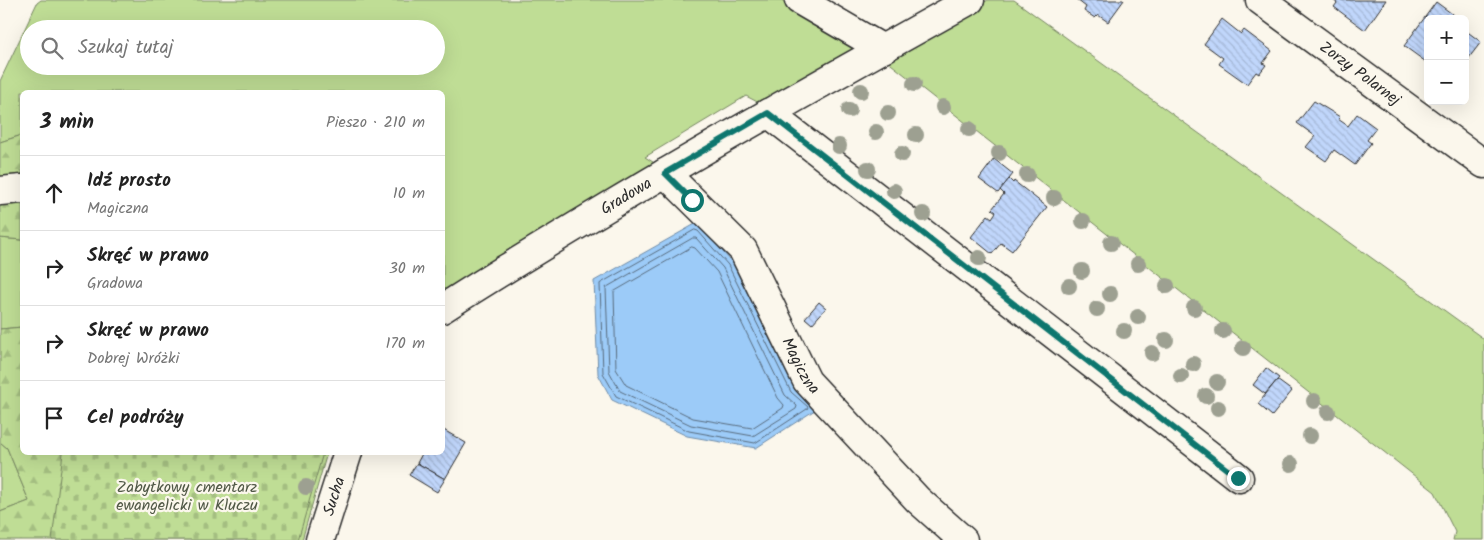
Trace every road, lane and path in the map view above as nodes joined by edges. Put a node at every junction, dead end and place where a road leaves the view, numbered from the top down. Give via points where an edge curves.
1 (799, 0) edge
2 (970, 0) edge
3 (1260, 0) edge
4 (883, 49) junction
5 (768, 113) junction
6 (1484, 164) edge
7 (665, 173) junction
8 (20, 189) edge
9 (0, 191) edge
10 (445, 307) edge
11 (347, 455) edge
12 (1238, 478) dead end
13 (320, 540) edge
14 (963, 540) edge

1 - 4 street
2 - 4 street, Gradowa
3 - 6 street, Zorzy Polarnej
4 - 5 street, Gradowa
5 - 7 street, Gradowa
5 - 12 street
7 - 10 street, Gradowa
7 - 14 street, Magiczna via 743,250 807,381 918,500
8 - 9 street
11 - 13 street, Sucha

